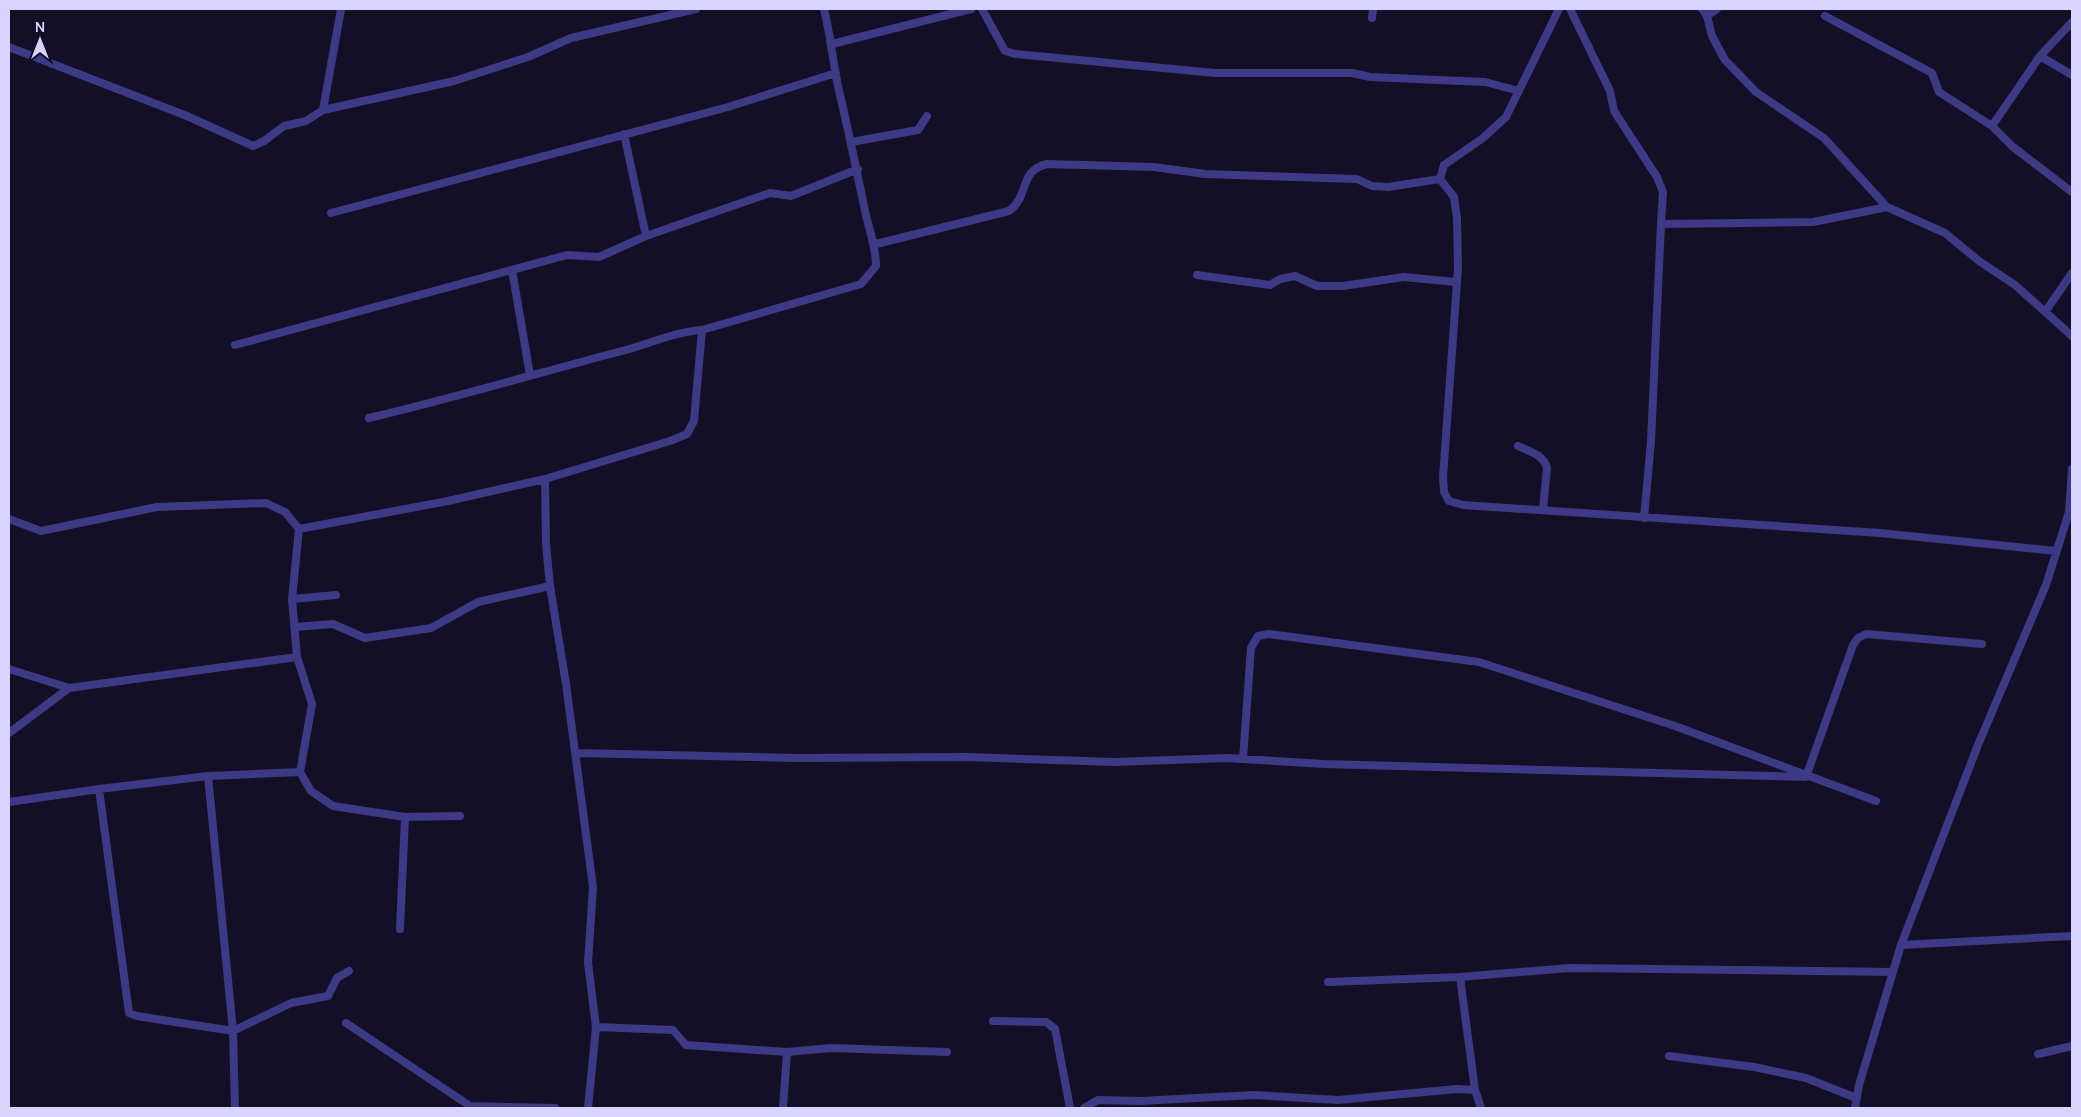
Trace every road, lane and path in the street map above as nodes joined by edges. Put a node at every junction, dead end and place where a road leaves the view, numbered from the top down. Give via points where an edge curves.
1 (341, 9) edge
2 (696, 9) edge
3 (824, 9) edge
4 (971, 9) edge
5 (982, 9) edge
6 (1373, 9) edge
7 (1559, 9) edge
8 (1570, 9) edge
9 (1702, 9) edge
10 (1717, 9) edge
11 (1706, 16) junction
12 (1825, 16) dead end
13 (1372, 18) dead end
14 (2072, 22) edge
15 (832, 44) junction
16 (9, 47) edge
17 (2040, 56) junction
18 (836, 73) junction
19 (2072, 75) edge
20 (1519, 91) junction
21 (324, 110) junction
22 (927, 116) dead end
23 (1992, 126) junction
24 (624, 134) junction
25 (851, 142) junction
26 (858, 169) junction
27 (1440, 179) junction
28 (2072, 192) edge
29 (1887, 207) junction
30 (331, 213) dead end
31 (1661, 224) junction
32 (646, 236) junction
33 (876, 244) junction
34 (512, 270) junction
35 (2072, 272) edge
36 (1196, 275) dead end
37 (1456, 282) junction
38 (2045, 312) junction
39 (702, 330) junction
40 (2072, 336) edge
41 (235, 345) dead end
42 (530, 375) junction
43 (369, 418) dead end
44 (1518, 446) dead end
45 (2072, 469) edge
46 (545, 479) junction
47 (2071, 499) edge
48 (1543, 510) junction
49 (1644, 518) junction
50 (9, 519) edge
51 (299, 529) junction
52 (2056, 551) junction
53 (550, 586) junction
54 (336, 594) dead end
55 (292, 599) junction
56 (295, 627) junction
57 (1982, 644) dead end
58 (297, 657) junction
59 (9, 669) edge
60 (69, 688) junction
61 (9, 733) edge
62 (576, 753) junction
63 (1243, 759) junction
64 (300, 772) junction
65 (208, 776) junction
66 (1806, 776) junction
67 (99, 789) junction
68 (1876, 801) dead end
69 (9, 802) edge
70 (460, 816) dead end
71 (405, 817) junction
72 (400, 929) dead end
73 (2072, 936) edge
74 (1902, 945) junction
75 (349, 971) dead end
76 (1893, 972) junction
77 (1460, 977) junction
78 (1328, 982) dead end
79 (993, 1021) dead end
80 (346, 1023) dead end
81 (596, 1028) junction
82 (233, 1031) junction
83 (2072, 1046) edge
84 (787, 1052) junction
85 (947, 1052) dead end
86 (2038, 1054) dead end
87 (1669, 1056) dead end
88 (1475, 1090) junction
89 (1856, 1098) junction
90 (235, 1108) edge
91 (555, 1108) edge
92 (588, 1108) edge
93 (783, 1108) edge
94 (1070, 1108) edge
95 (1084, 1108) edge
96 (1482, 1108) edge
97 (1854, 1108) edge

1 - 21 street
2 - 21 street via 571,38 528,57 454,81
3 - 15 street
4 - 15 street
5 - 20 street via 1005,51 1015,54 1215,73 1352,73 1370,77 1485,82
6 - 13 street
7 - 20 street
8 - 31 street via 1610,92 1614,111 1657,177 1662,192
9 - 11 street
10 - 11 street
11 - 29 street via 1712,36 1733,70 1756,92 1824,138
12 - 23 street via 1932,73 1939,92
14 - 17 street
15 - 18 street
16 - 21 street via 187,116 253,146 284,126 306,121
17 - 19 street
17 - 23 street
18 - 24 street via 728,107
18 - 25 street
20 - 27 street via 1506,117 1483,138 1444,164
22 - 25 street via 918,130
23 - 28 street via 2020,153
24 - 30 street
24 - 32 street
25 - 26 street
26 - 32 street via 791,196 770,194
26 - 33 street via 865,210
27 - 33 street via 1388,187 1372,186 1357,179 1047,164 1037,166 1028,174 1018,205 1009,211
27 - 37 street via 1454,197 1457,218
29 - 31 street via 1813,222
29 - 38 street via 1945,233 2015,285
31 - 49 street via 1651,441
32 - 34 street via 598,258 568,255
33 - 39 street via 876,266 861,284
34 - 41 street
34 - 42 street
35 - 38 street
36 - 37 street via 1270,285 1295,276 1317,286 1343,286 1404,277
37 - 48 street via 1444,492 1449,501 1463,505
38 - 40 street
39 - 42 street via 682,331 639,347
39 - 46 street via 694,421 687,434
42 - 43 street
44 - 48 street via 1546,461
45 - 47 street
46 - 51 street via 448,502
46 - 53 street
47 - 52 street
48 - 49 street
49 - 52 street via 1880,533
50 - 51 street via 41,531 157,507 266,503 285,512
51 - 55 street
52 - 74 street via 2046,585 1978,744
53 - 56 street via 478,602 431,628 364,638 333,624
53 - 62 street
54 - 55 street
55 - 56 street
56 - 58 street
57 - 66 street via 1866,634 1858,638
58 - 60 street
58 - 64 street via 312,704
59 - 60 street
60 - 61 street
62 - 63 street via 798,758 966,757 1114,762
62 - 81 street via 593,887 588,963
63 - 66 street via 1324,764
63 - 66 street via 1250,648 1258,636 1269,634 1479,662 1675,726
64 - 65 street
64 - 71 street via 311,791 333,806
65 - 67 street
65 - 82 street
66 - 68 street
67 - 69 street
67 - 82 street via 129,1013
70 - 71 street
71 - 72 street
73 - 74 street
74 - 76 street
75 - 82 street via 337,978 328,996 292,1002
76 - 77 street via 1570,968
76 - 89 street
77 - 78 street
77 - 88 street
79 - 94 street via 1046,1022 1055,1029
80 - 91 street via 470,1106
81 - 84 street via 673,1030 686,1045
81 - 92 street
82 - 90 street
83 - 86 street
84 - 85 street via 831,1048
84 - 93 street
87 - 89 street via 1754,1067 1806,1078
88 - 95 street via 1338,1100 1254,1096 1098,1100
88 - 96 street
89 - 97 street

